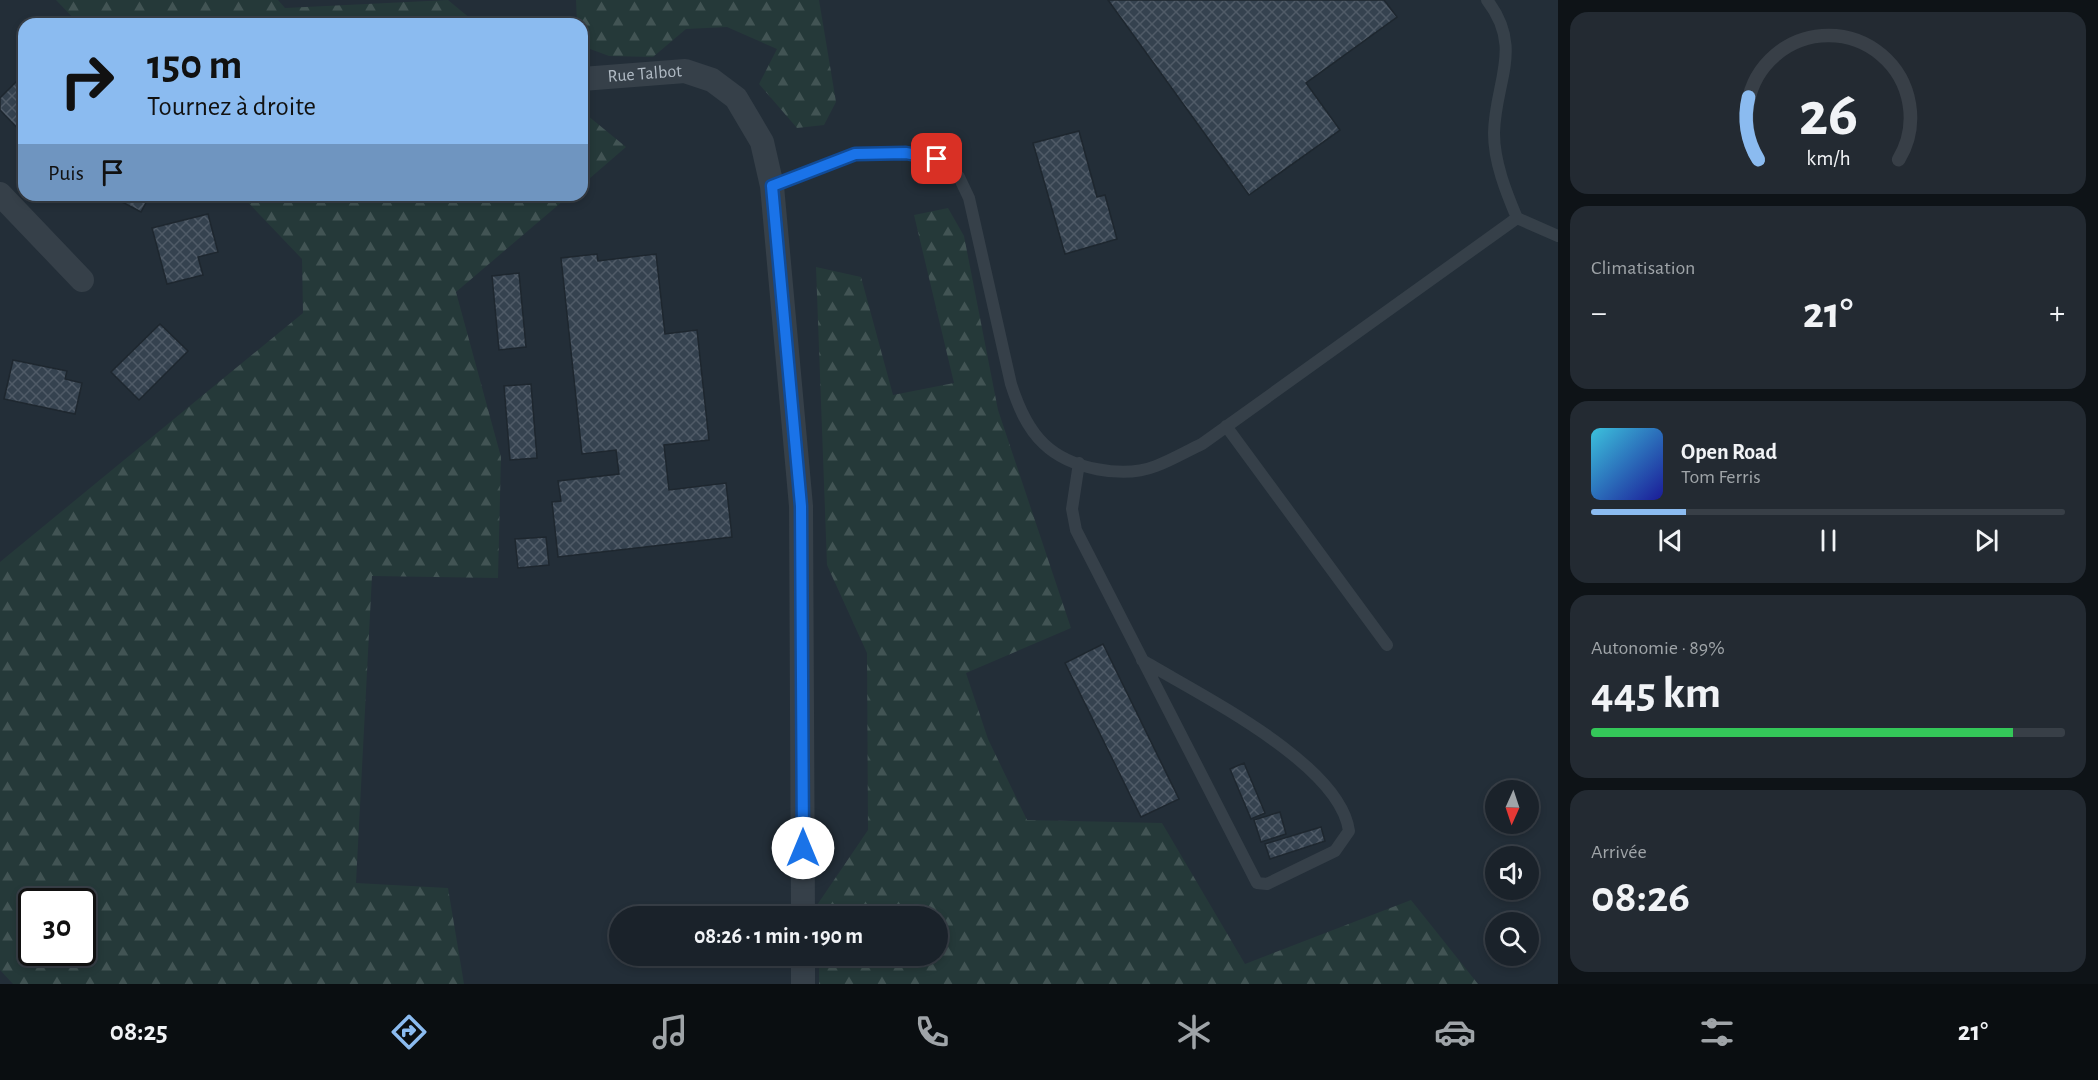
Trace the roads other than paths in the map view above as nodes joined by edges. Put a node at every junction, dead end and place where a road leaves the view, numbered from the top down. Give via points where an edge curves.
1 (1487, 0) edge
2 (588, 79) edge
3 (772, 186) junction
4 (0, 194) edge
5 (1517, 218) junction
6 (1558, 236) edge
7 (82, 280) dead end
8 (1226, 426) junction
9 (1079, 463) junction
10 (1387, 645) dead end
11 (1142, 660) junction
12 (803, 906) edge
13 (803, 966) edge
14 (803, 984) edge

1 - 5 lane via 1499,16 1508,47 1494,134 1503,184
2 - 3 street, Rue Talbot via 685,71 712,80 736,98 762,142
3 - 9 lane via 855,154 872,153 906,153 937,159 959,177 969,198 1021,413 1044,444
3 - 12 street, Rue Talbot via 801,506
4 - 7 street
5 - 6 lane
5 - 8 lane
8 - 9 lane via 1202,444 1156,466 1128,472
8 - 10 lane
9 - 11 lane via 1072,509 1076,530
11 - 11 lane via 1257,883 1267,884 1335,851 1349,831 1347,816 1337,798 1286,747
13 - 14 street

